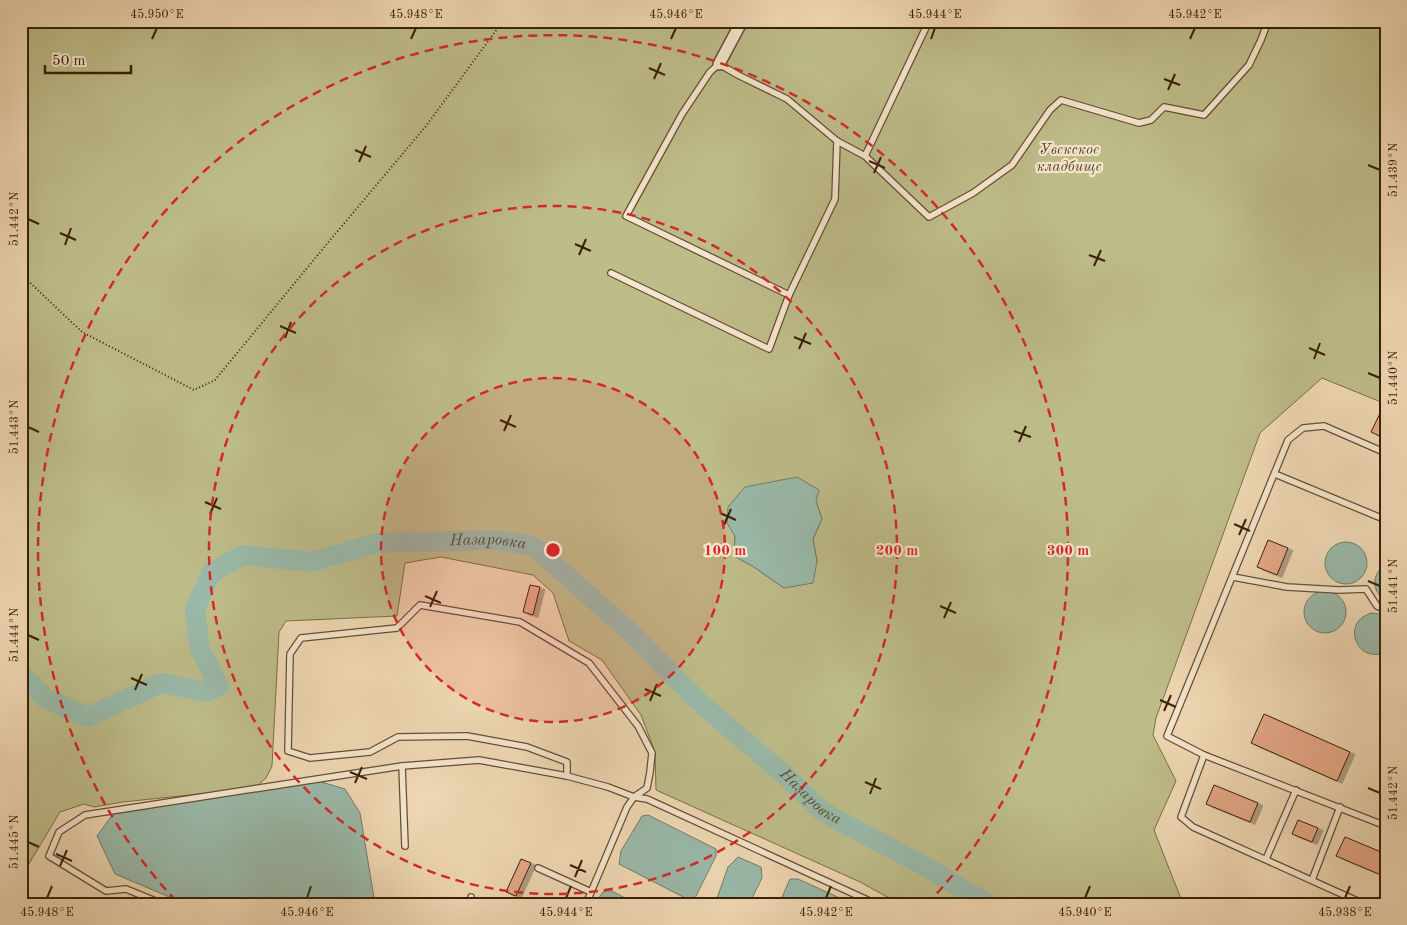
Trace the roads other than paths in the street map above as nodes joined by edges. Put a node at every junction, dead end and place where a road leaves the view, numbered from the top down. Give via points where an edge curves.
1 (742, 21) edge
2 (929, 21) edge
3 (1268, 21) edge
4 (719, 64) junction
5 (837, 141) junction
6 (865, 156) junction
7 (611, 273) dead end
8 (789, 295) junction
9 (1386, 454) edge
10 (1275, 474) junction
11 (1386, 520) edge
12 (1233, 577) junction
13 (1386, 610) edge
14 (1204, 755) junction
15 (402, 766) junction
16 (567, 776) junction
17 (1296, 790) junction
18 (634, 797) junction
19 (1340, 807) junction
20 (1386, 826) edge
21 (404, 846) dead end
22 (1266, 859) junction
23 (538, 868) dead end
24 (1312, 880) junction
25 (1386, 890) edge
26 (591, 892) junction
27 (471, 897) dead end
28 (163, 904) edge
29 (469, 904) edge
30 (586, 904) edge
31 (876, 904) edge
32 (1364, 904) edge
33 (1381, 904) edge

1 - 4 street
2 - 6 lane
3 - 6 lane via 1249,64 1204,114 1164,107 1151,120 1139,124 1061,100 1050,110 1012,165 974,193 929,218
4 - 5 lane via 787,99
4 - 8 lane via 682,114 626,216
5 - 6 lane
5 - 8 lane via 835,199
7 - 8 lane via 769,349
9 - 10 lane via 1324,426 1303,428 1288,440
10 - 11 lane
10 - 12 lane
12 - 13 lane via 1287,587 1366,588 1377,606
12 - 14 lane via 1167,736
14 - 17 lane
14 - 22 lane via 1181,817 1193,827
15 - 16 lane via 479,760
15 - 21 lane
15 - 28 lane via 85,815 59,832 49,856 106,890 126,889
16 - 18 lane
16 - 18 lane via 567,762 527,748 467,736 398,738 370,752 310,758 288,751 290,654 301,638 397,628 420,605 520,622 589,663 638,726 652,753 647,788
17 - 19 lane
17 - 22 lane
18 - 26 lane
18 - 31 lane via 647,799
19 - 20 lane
19 - 24 lane
22 - 24 lane
23 - 26 lane
24 - 32 lane
25 - 33 lane
26 - 30 lane
27 - 29 lane

